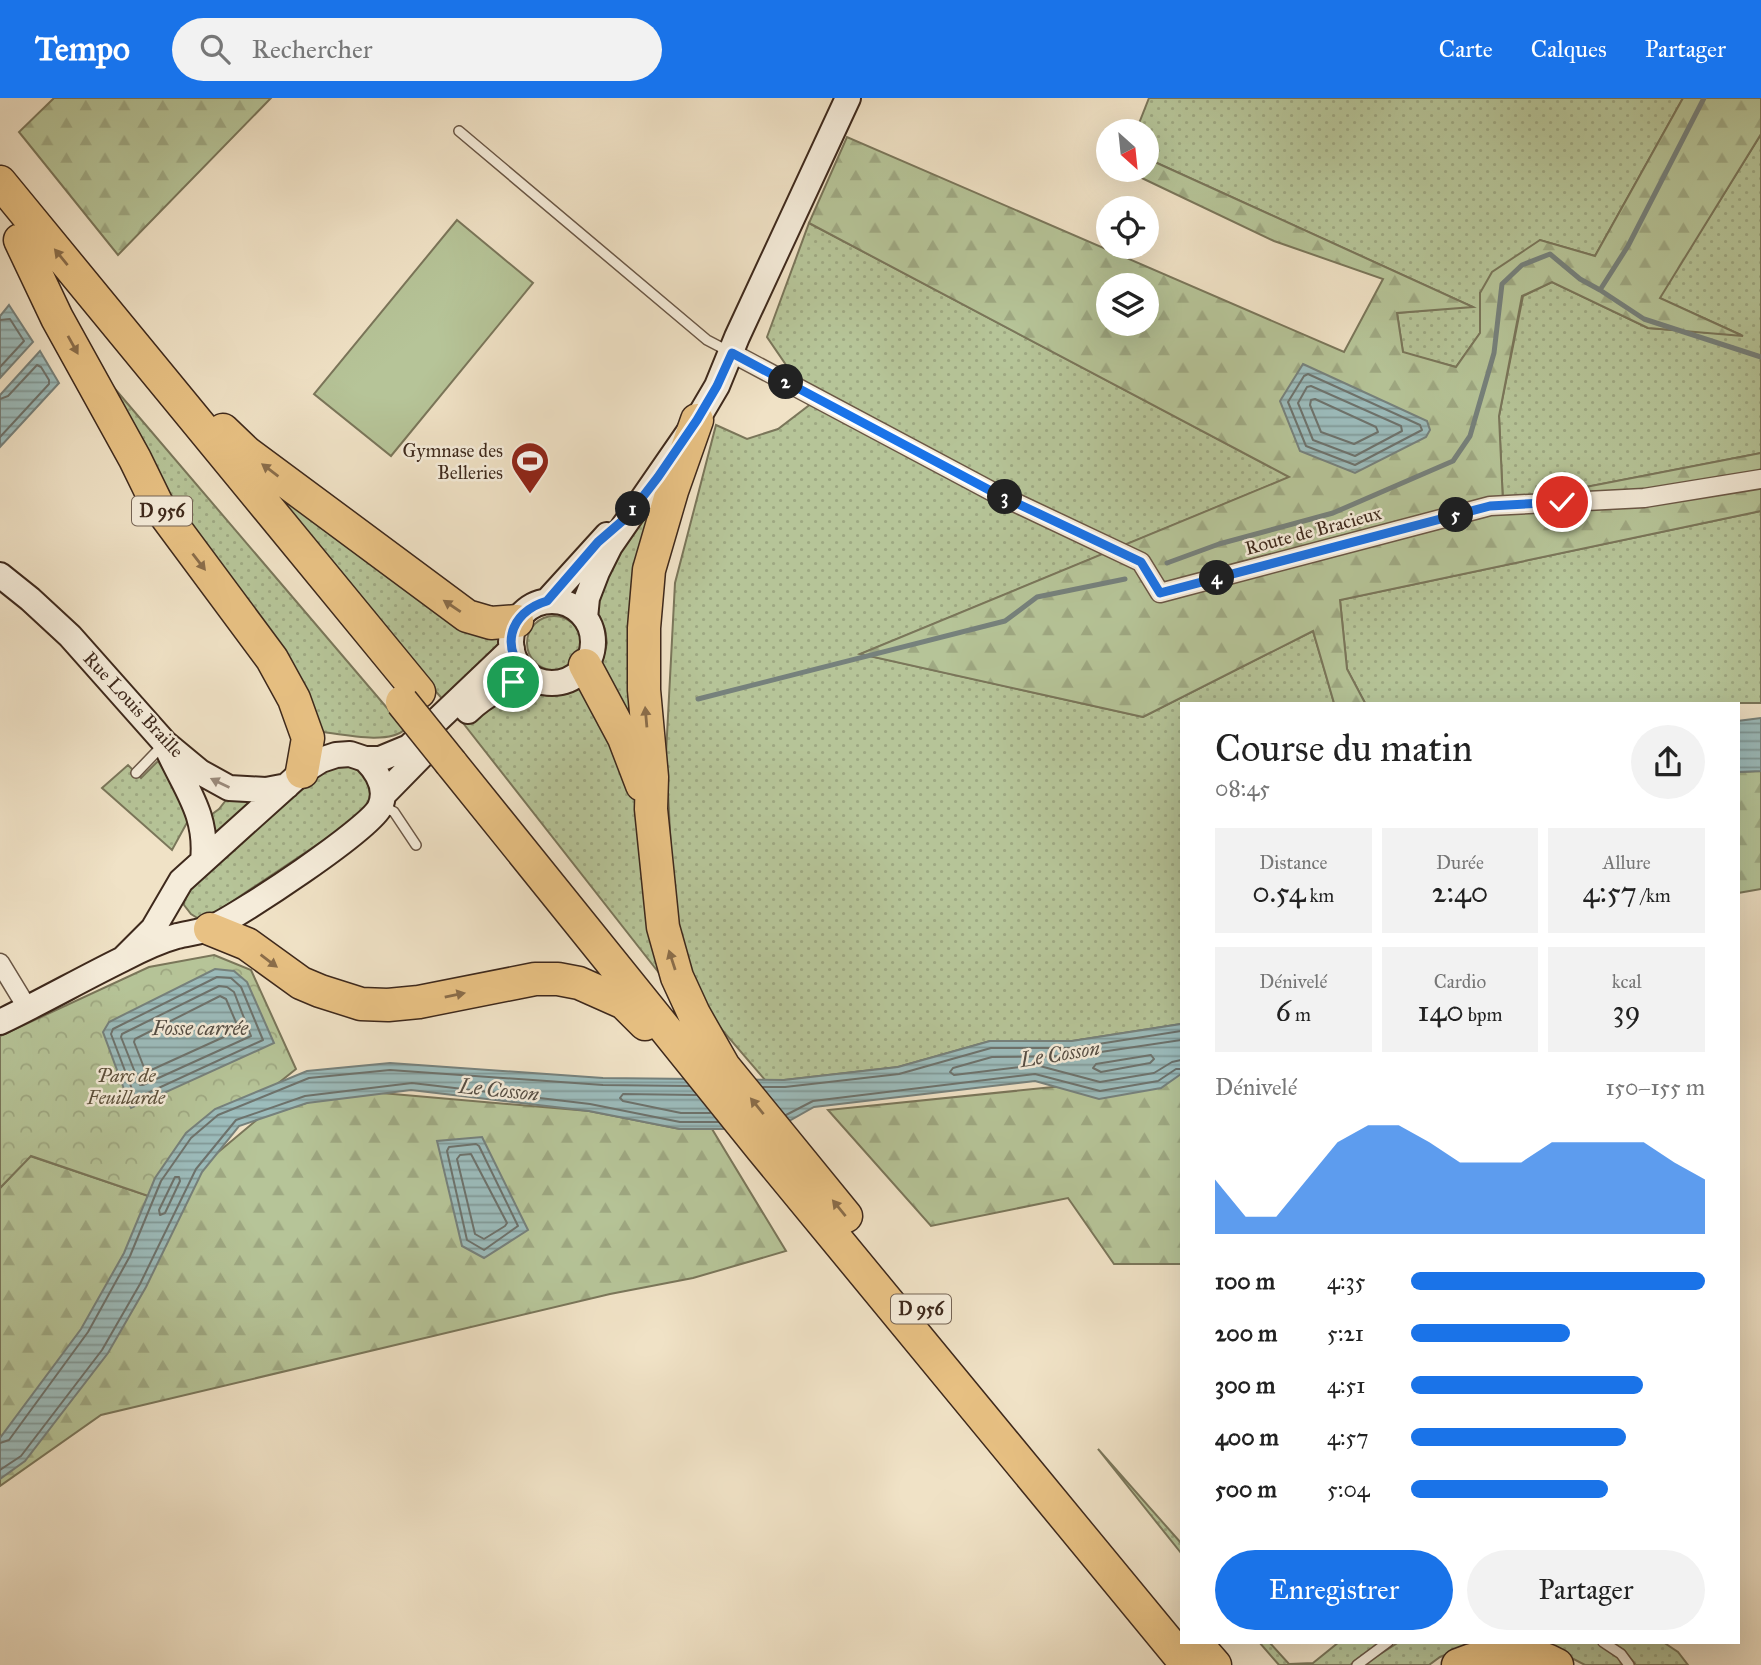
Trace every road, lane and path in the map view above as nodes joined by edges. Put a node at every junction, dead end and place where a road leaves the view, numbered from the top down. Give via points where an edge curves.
1 (848, 98) edge
2 (459, 131) dead end
3 (0, 182) edge
4 (0, 216) edge
5 (20, 240) junction
6 (732, 353) junction
7 (166, 386) junction
8 (697, 420) junction
9 (1761, 479) edge
10 (628, 516) junction
11 (0, 575) edge
12 (547, 601) junction
13 (585, 618) junction
14 (514, 635) junction
15 (585, 666) junction
16 (531, 677) junction
17 (411, 697) junction
18 (165, 743) junction
19 (365, 760) junction
20 (136, 773) dead end
21 (295, 779) junction
22 (382, 800) junction
23 (651, 809) junction
24 (416, 845) dead end
25 (203, 861) junction
26 (171, 900) junction
27 (202, 930) junction
28 (124, 958) junction
29 (0, 963) edge
30 (27, 1009) junction
31 (0, 1022) edge
32 (710, 1066) junction
33 (776, 1148) junction
34 (1180, 1625) edge
35 (1197, 1644) edge
36 (1385, 1644) edge
37 (1606, 1644) edge
38 (1187, 1665) edge
39 (1215, 1665) edge
40 (1357, 1665) edge
41 (1458, 1665) edge
42 (1557, 1665) edge
43 (1629, 1665) edge

1 - 6 main road
2 - 6 lane via 707,340
7 -> 3 highway, D 956
4 - 5 highway, D 956
5 - 17 highway, D 956
5 -> 21 highway, D 956 via 157,504 272,659 294,699 308,738
6 - 8 main road
6 - 9 street, Route de Bracieux via 993,492 1141,562 1160,593 1490,506 1644,498
14 -> 7 highway, D 956 via 445,602
7 - 17 highway, D 956
8 - 10 main road
23 -> 8 highway, D 956 via 643,690 649,570
10 - 12 main road via 598,542
10 - 13 main road via 597,572
11 - 18 main road, Rue Louis Braille via 69,636
12 - 13 main road via 568,604
12 - 14 main road via 525,611
13 - 15 main road via 593,642
14 - 16 main road via 515,660
14 - 19 main road via 409,747
15 - 16 main road via 566,680 542,682
15 - 23 highway, D 956 via 632,757
16 - 22 main road via 481,698
17 - 32 highway, D 956
18 - 20 lane
21 -> 18 main road, Rue Louis Braille via 258,790 229,789
18 - 25 main road via 203,824
19 - 21 main road via 336,755
19 - 22 main road via 375,769
21 - 25 main road
22 - 24 lane
22 - 27 main road via 374,816 349,837 260,898
32 -> 23 highway, D 956 via 663,927
25 - 26 main road via 181,881
26 - 27 main road via 178,922
26 - 28 main road via 153,929
27 - 28 main road
27 -> 32 highway, D 956 via 247,944 301,983 361,1004 419,1002 535,979 579,983 624,1003 660,1039
28 - 30 main road
29 - 30 street
30 - 31 main road
32 - 33 highway, D 956
34 -> 33 highway, D 956 via 955,1352
33 - 38 highway, D 956
35 - 39 highway
36 - 40 lane
37 - 43 lane
41 - 42 highway via 1503,1653

